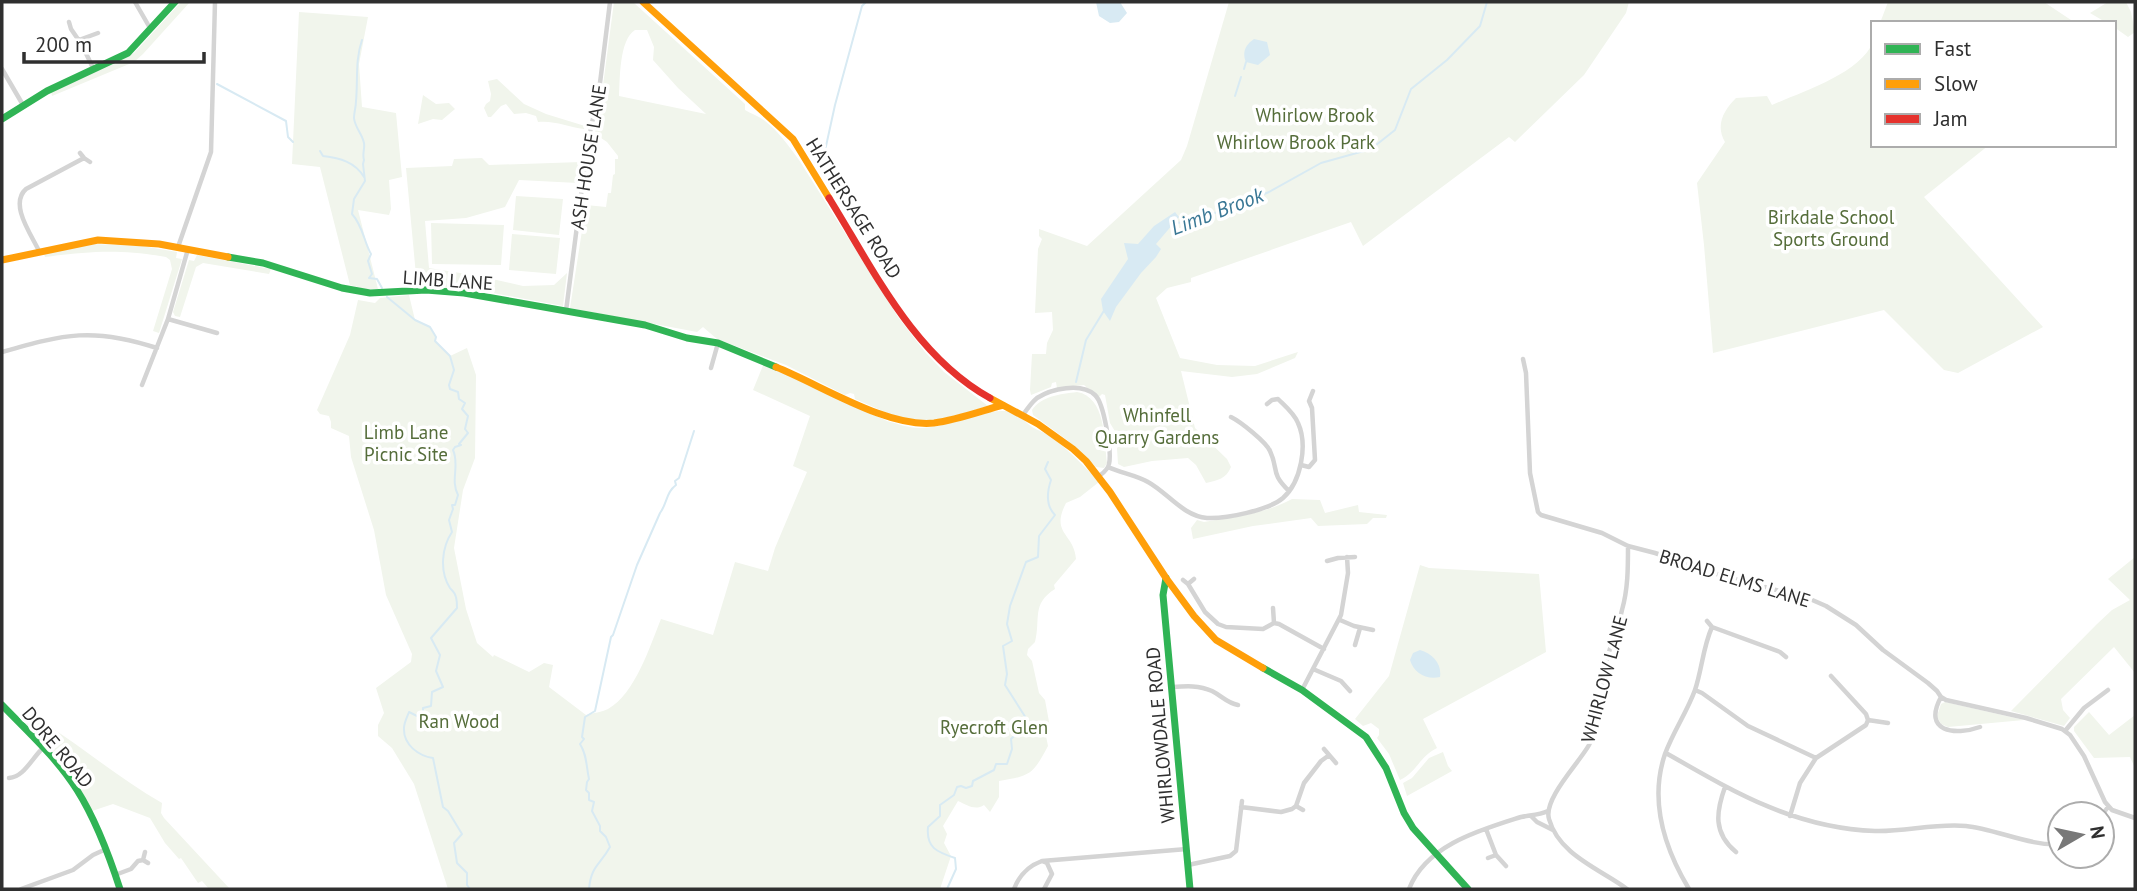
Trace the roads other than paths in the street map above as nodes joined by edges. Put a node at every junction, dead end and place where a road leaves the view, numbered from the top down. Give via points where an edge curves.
1 (135, 2) edge
2 (175, 2) edge
3 (215, 2) edge
4 (610, 2) edge
5 (643, 2) edge
6 (69, 22) dead end
7 (151, 29) junction
8 (98, 33) dead end
9 (79, 40) junction
10 (93, 68) junction
11 (2, 69) edge
12 (23, 104) junction
13 (2, 119) edge
14 (90, 162) dead end
15 (178, 247) junction
16 (188, 249) junction
17 (39, 251) junction
18 (2, 260) edge
19 (566, 312) junction
20 (168, 319) junction
21 (217, 333) dead end
22 (718, 343) junction
23 (158, 348) junction
24 (2, 352) edge
25 (1523, 359) dead end
26 (711, 368) dead end
27 (142, 384) dead end
28 (1313, 391) dead end
29 (1267, 404) dead end
30 (1003, 405) junction
31 (1023, 415) junction
32 (1231, 417) dead end
33 (1301, 465) junction
34 (1108, 467) junction
35 (1099, 476) junction
36 (1289, 491) junction
37 (1628, 547) junction
38 (1347, 557) junction
39 (1355, 557) dead end
40 (1327, 561) dead end
41 (1166, 578) junction
42 (1194, 579) dead end
43 (1273, 608) dead end
44 (1340, 620) junction
45 (1707, 621) dead end
46 (1274, 624) junction
47 (1360, 628) junction
48 (1712, 628) junction
49 (1373, 630) dead end
50 (1355, 645) dead end
51 (1324, 649) junction
52 (1786, 657) dead end
53 (1313, 669) junction
54 (1831, 676) dead end
55 (1171, 687) junction
56 (1302, 690) junction
57 (1695, 690) junction
58 (2108, 690) dead end
59 (1350, 691) dead end
60 (1941, 697) junction
61 (1228, 702) junction
62 (1238, 705) dead end
63 (3, 709) edge
64 (1224, 711) dead end
65 (1868, 720) junction
66 (1888, 723) dead end
67 (1980, 727) dead end
68 (2065, 731) junction
69 (43, 748) junction
70 (1324, 749) dead end
71 (1666, 753) junction
72 (1328, 756) junction
73 (1816, 758) junction
74 (1336, 763) dead end
75 (9, 778) dead end
76 (1726, 788) junction
77 (2104, 800) edge
78 (1296, 806) junction
79 (1303, 810) dead end
80 (1548, 811) junction
81 (2116, 812) edge
82 (1531, 816) junction
83 (1790, 816) junction
84 (2135, 818) edge
85 (1486, 829) junction
86 (1554, 831) junction
87 (2046, 843) edge
88 (106, 849) junction
89 (1187, 849) junction
90 (145, 852) dead end
91 (1736, 852) dead end
92 (1435, 854) junction
93 (1496, 855) junction
94 (1488, 858) dead end
95 (1042, 861) junction
96 (1062, 861) junction
97 (1188, 865) junction
98 (1506, 866) dead end
99 (1052, 874) junction
100 (115, 875) junction
101 (21, 889) edge
102 (120, 889) edge
103 (1014, 889) edge
104 (1044, 889) edge
105 (1190, 889) edge
106 (1409, 889) edge
107 (1468, 889) edge
108 (1627, 889) edge
109 (1689, 889) edge

1 - 7 street
2 - 7 main road
3 - 15 street via 211,152
4 - 19 street, ASH HOUSE LANE
5 - 30 main road, HATHERSAGE ROAD via 786,132 911,326 960,379
6 - 9 street
7 - 10 main road via 128,53
8 - 9 street
9 - 10 street
10 - 12 main road
11 - 12 street
12 - 13 main road
14 - 17 street via 82,156 20,196 22,213
15 - 16 main road, LIMB LANE
15 - 17 main road, LIMB LANE via 98,240
16 - 19 main road, LIMB LANE via 263,263 370,293 464,293
16 - 20 street
17 - 18 main road, LIMB LANE
19 - 22 main road, LIMB LANE
20 - 21 street
20 - 23 street
22 - 26 street
22 - 30 main road, LIMB LANE via 871,411 909,423 935,423
23 - 24 street via 87,334
23 - 27 street
25 - 37 street, BROAD ELMS LANE via 1530,473 1538,512 1602,533
28 - 33 street via 1309,401 1315,460 1309,467
29 - 33 street via 1278,399 1293,414 1299,425
30 - 31 main road, HATHERSAGE ROAD
31 - 34 street via 1045,394 1070,389 1092,392 1104,416
31 - 35 main road, HATHERSAGE ROAD via 1073,449
32 - 36 street via 1267,445 1275,474
33 - 36 street
34 - 35 street
34 - 36 street via 1147,481 1185,510 1205,518 1265,507
35 - 41 main road, HATHERSAGE ROAD
37 - 60 street, BROAD ELMS LANE via 1826,606 1856,625
37 - 80 street, WHIRLOW LANE via 1629,576 1590,743
38 - 39 street
38 - 40 street
38 - 44 street
41 - 55 main road, WHIRLOWDALE ROAD via 1163,595
41 - 56 main road, HATHERSAGE ROAD via 1216,640
42 - 46 street via 1186,582 1218,624 1263,629
43 - 46 street
44 - 47 street
44 - 51 street
45 - 48 street
46 - 51 street
47 - 49 street
47 - 50 street
48 - 52 street
48 - 57 street
51 - 53 street
53 - 56 street
53 - 59 street via 1342,681
54 - 65 street
55 - 61 street via 1200,687
55 - 89 main road, WHIRLOWDALE ROAD
56 - 92 main road, HATHERSAGE ROAD via 1366,737 1386,768 1404,813
57 - 71 street
57 - 73 street via 1748,726
58 - 68 street via 2084,708
60 - 67 street via 1935,713 1941,727 1952,731
60 - 68 street, BROAD ELMS LANE
61 - 62 street
61 - 64 street
63 - 69 main road, DORE ROAD
65 - 66 street
65 - 73 street
68 - 77 street via 2084,756
69 - 75 street via 20,775
69 - 88 main road, DORE ROAD via 77,791
70 - 72 street
71 - 76 street
71 - 109 street via 1660,783 1661,822 1670,853
72 - 74 street
72 - 78 street via 1304,783
73 - 83 street via 1800,783
76 - 83 street
76 - 91 street via 1717,817 1721,834
78 - 79 street
78 - 97 street via 1281,812 1242,804 1234,854
80 - 82 street
80 - 86 street
81 - 84 street
82 - 85 street
82 - 86 street
83 - 87 street via 1857,830 1964,826
85 - 92 street
85 - 93 street
86 - 108 street via 1581,860
88 - 100 main road, DORE ROAD
88 - 101 street via 73,870
89 - 96 street
89 - 97 main road, WHIRLOWDALE ROAD
90 - 100 street via 146,862 138,861
92 - 106 street via 1420,868
92 - 107 main road, HATHERSAGE ROAD
93 - 94 street
93 - 98 street
95 - 96 street
95 - 99 street
95 - 103 street via 1027,869
96 - 99 street
97 - 105 main road, WHIRLOWDALE ROAD
99 - 104 street
100 - 102 main road, DORE ROAD

